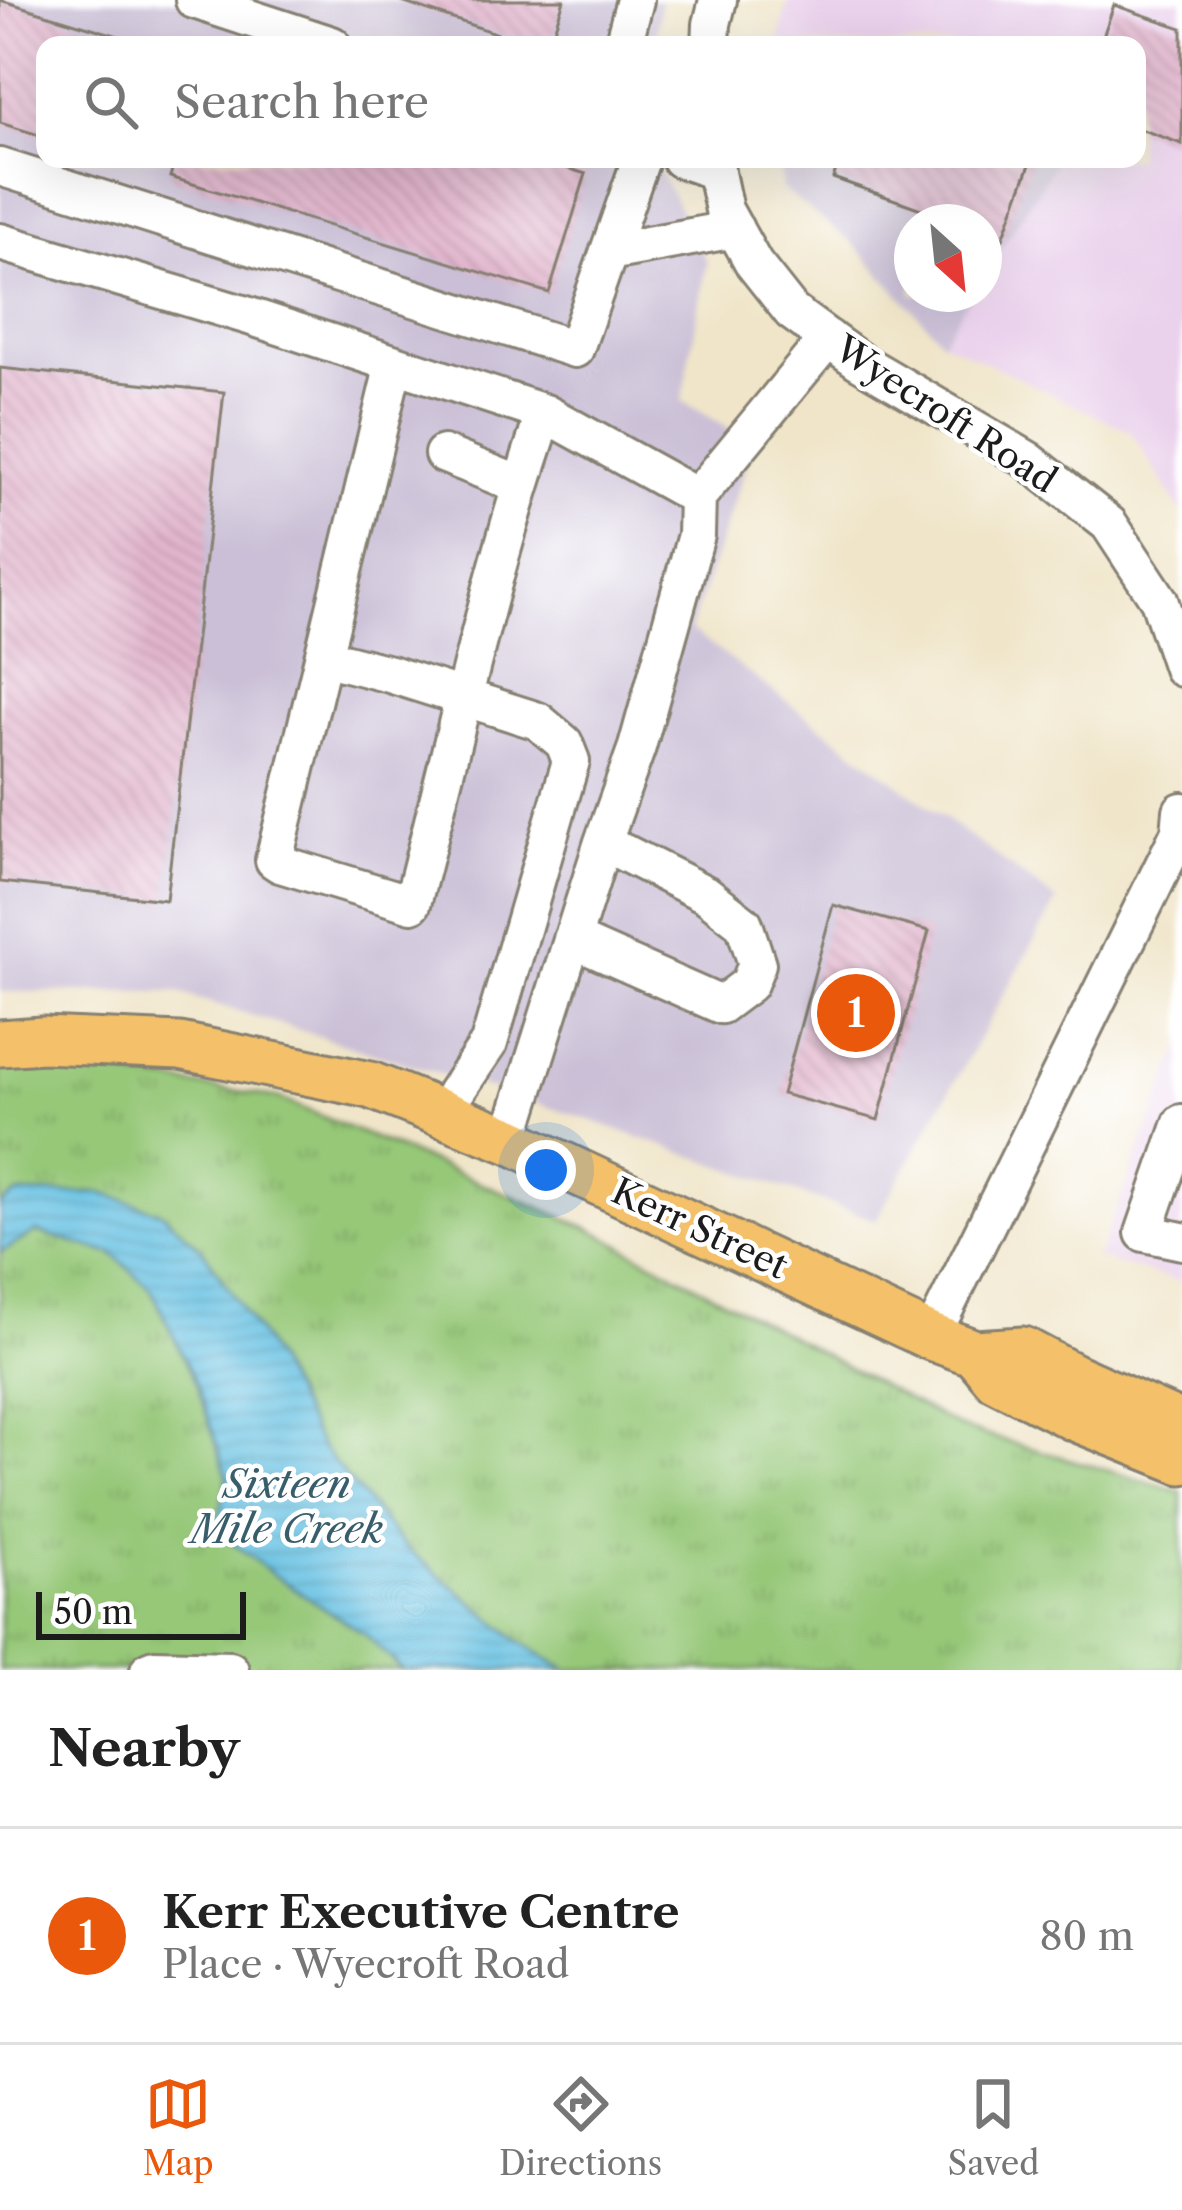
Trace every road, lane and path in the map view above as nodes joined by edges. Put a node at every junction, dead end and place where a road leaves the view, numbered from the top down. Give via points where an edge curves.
1 (194, 0) edge
2 (635, 0) edge
3 (718, 0) edge
4 (304, 36) edge
5 (625, 36) edge
6 (711, 36) edge
7 (0, 166) edge
8 (638, 168) edge
9 (715, 168) edge
10 (735, 229) junction
11 (0, 242) edge
12 (609, 252) junction
13 (828, 338) junction
14 (394, 364) junction
15 (545, 413) junction
16 (443, 454) dead end
17 (520, 485) junction
18 (697, 497) junction
19 (1176, 630) edge
20 (323, 657) junction
21 (1182, 668) edge
22 (464, 697) junction
23 (1182, 811) edge
24 (603, 842) junction
25 (572, 939) junction
26 (0, 1042) edge
27 (447, 1115) junction
28 (1182, 1123) edge
29 (509, 1140) junction
30 (1173, 1174) edge
31 (1182, 1241) edge
32 (932, 1337) junction
33 (975, 1354) junction
34 (1182, 1425) edge
35 (1182, 1461) edge
36 (149, 1670) edge
37 (230, 1670) edge

1 - 4 street
2 - 5 street
3 - 6 street
7 - 12 street via 575,349
8 - 12 street
9 - 10 street, Wyecroft Road
10 - 12 street
10 - 13 street, Wyecroft Road via 792,312
11 - 14 street
13 - 18 street
13 - 19 street, Wyecroft Road via 1028,460 1109,524
14 - 15 street
14 - 20 street
15 - 17 street
15 - 18 street
16 - 17 street
17 - 22 street
18 - 24 street via 690,558
19 - 21 street, Wyecroft Road
20 - 22 street
20 - 22 street via 274,860 412,904
22 - 27 street via 538,721 564,743 571,761 489,1043
23 - 32 street via 1180,832
24 - 25 street
24 - 25 street via 707,895 744,924 757,964 749,984 721,1005
25 - 29 street
26 - 27 main road, Kerr Street via 180,1046 370,1085
27 - 29 main road, Kerr Street
28 - 30 street
29 - 32 main road, Kerr Street
30 - 31 street via 1144,1232
32 - 33 main road, Kerr Street
33 - 34 main road, Kerr Street via 1024,1350
33 - 35 main road, Kerr Street via 996,1378
36 - 37 street

